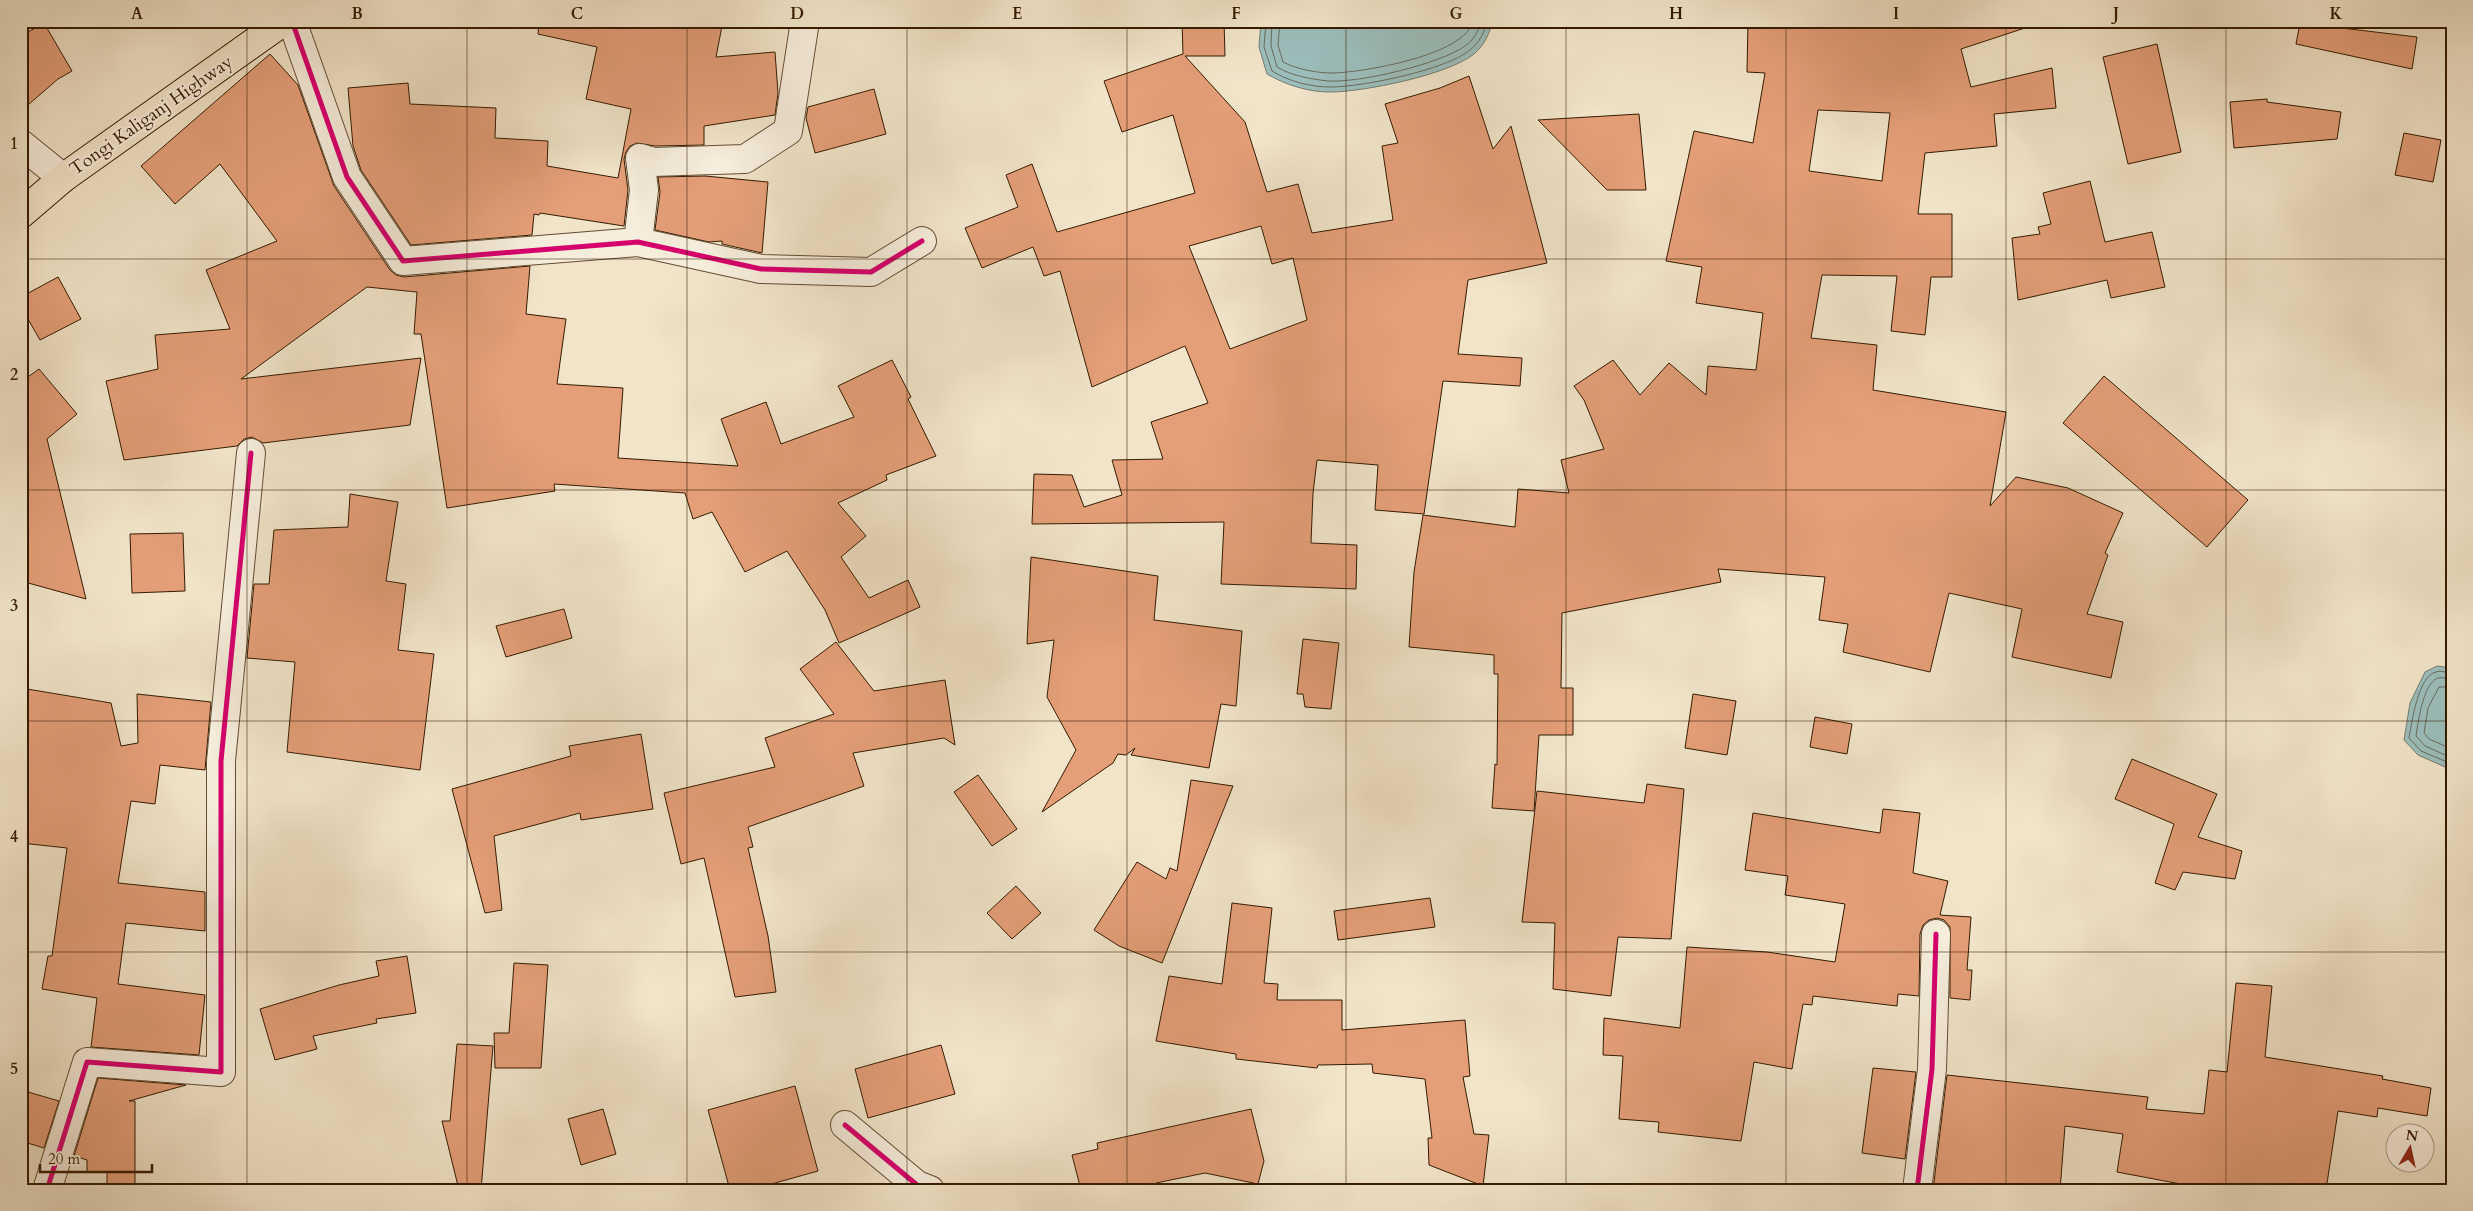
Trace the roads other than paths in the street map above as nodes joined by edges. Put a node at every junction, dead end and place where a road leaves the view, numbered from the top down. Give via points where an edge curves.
1 (284, 21) edge
2 (292, 21) edge
3 (805, 21) edge
4 (21, 144) edge
5 (63, 178) junction
6 (21, 214) edge
7 (922, 241) dead end
8 (638, 242) junction
9 (251, 453) dead end
10 (1936, 934) dead end
11 (845, 1125) dead end
12 (47, 1190) edge
13 (930, 1190) edge
14 (1917, 1190) edge

1 - 5 main road, Tongi Kaliganj Highway
2 - 8 street via 347,177 403,260
3 - 8 street via 788,131 744,159 653,162 640,158 644,190
4 - 5 street
5 - 6 main road, Tongi Kaliganj Highway
7 - 8 street via 871,272 761,269
9 - 12 street via 221,761 221,1072 86,1062
10 - 14 street via 1932,1069
11 - 13 street via 918,1185

